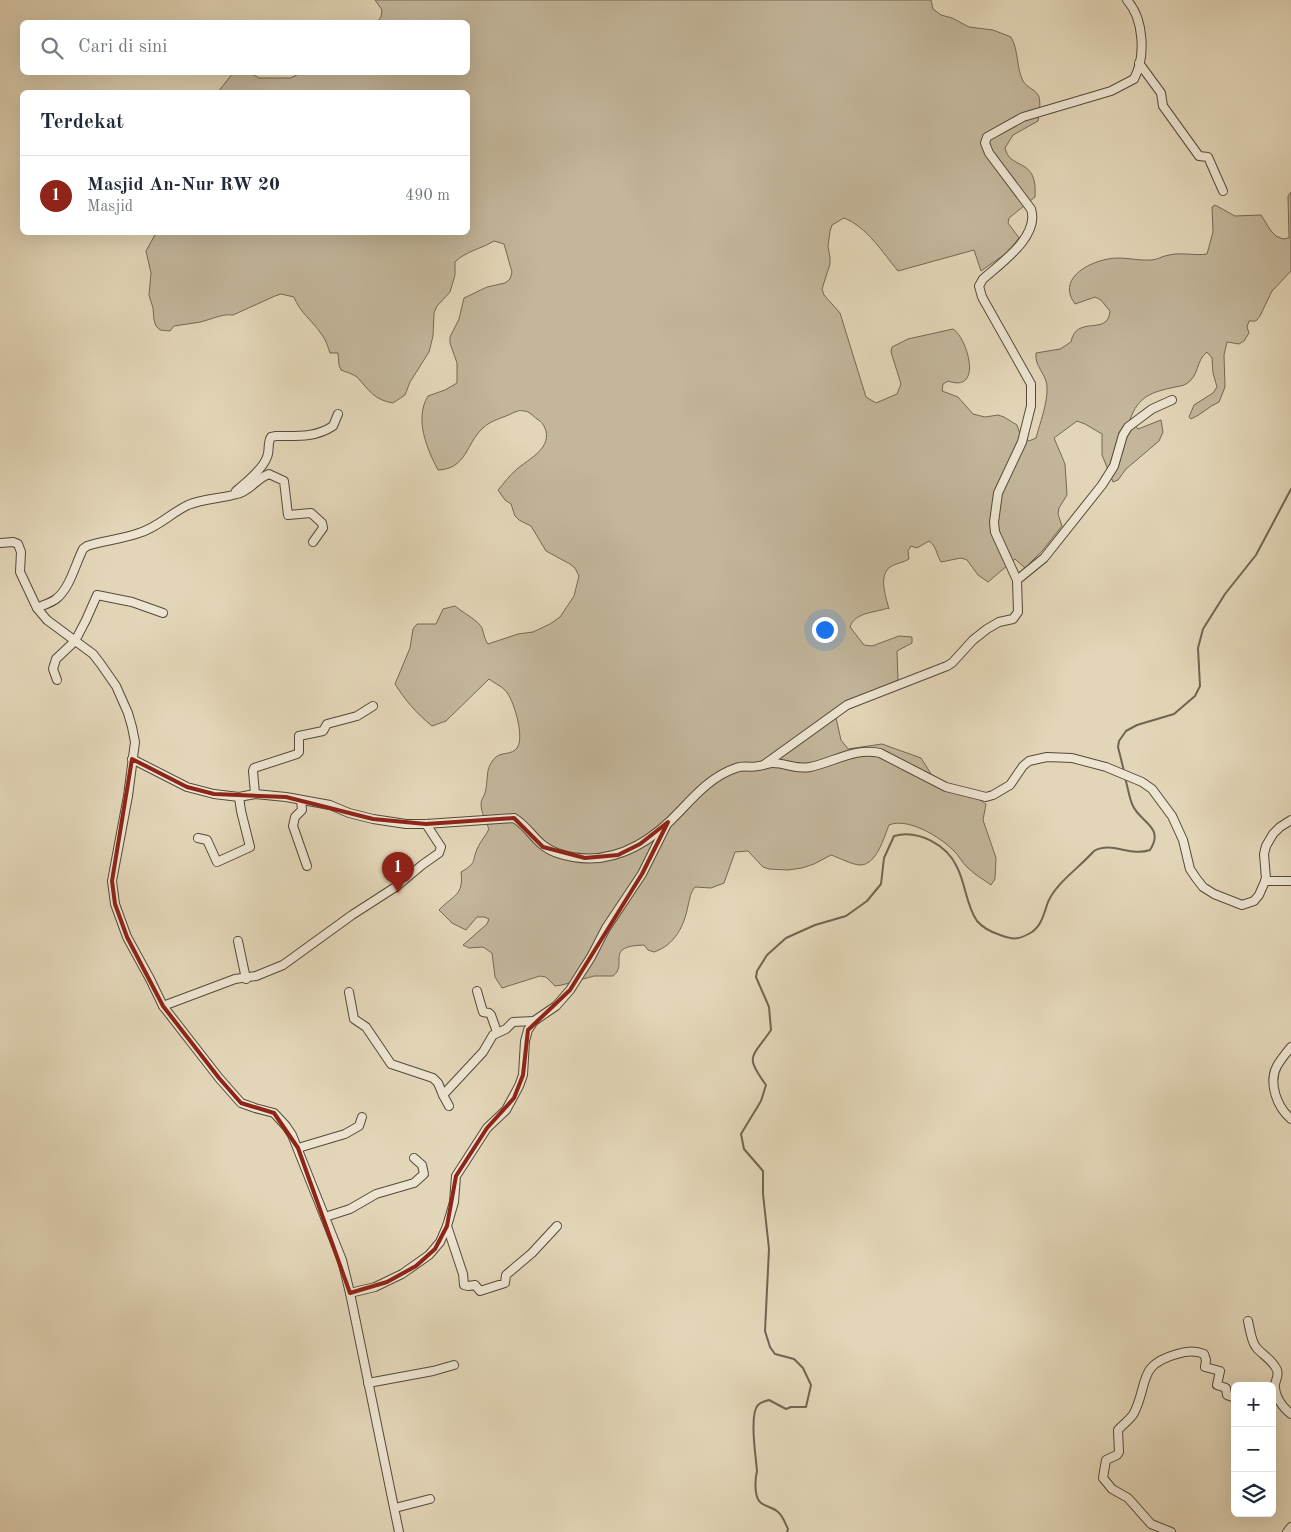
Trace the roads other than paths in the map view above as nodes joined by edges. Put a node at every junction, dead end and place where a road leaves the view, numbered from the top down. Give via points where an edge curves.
1 (1127, 0) edge
2 (1139, 63) junction
3 (1223, 191) dead end
4 (1172, 400) dead end
5 (338, 414) dead end
6 (230, 495) junction
7 (313, 542) dead end
8 (0, 543) edge
9 (1017, 580) junction
10 (37, 608) junction
11 (163, 613) dead end
12 (74, 641) junction
13 (57, 680) dead end
14 (373, 706) dead end
15 (132, 759) junction
16 (763, 765) junction
17 (255, 794) junction
18 (239, 797) junction
19 (302, 800) junction
20 (1291, 820) edge
21 (668, 822) junction
22 (426, 824) junction
23 (198, 838) dead end
24 (307, 866) dead end
25 (1265, 881) junction
26 (1291, 881) edge
27 (238, 942) dead end
28 (246, 979) junction
29 (477, 991) dead end
30 (349, 992) dead end
31 (162, 1006) junction
32 (534, 1021) junction
33 (497, 1032) junction
34 (1291, 1047) edge
35 (443, 1095) junction
36 (449, 1106) dead end
37 (362, 1117) dead end
38 (1291, 1119) edge
39 (298, 1148) junction
40 (414, 1158) dead end
41 (325, 1217) junction
42 (446, 1226) junction
43 (557, 1226) dead end
44 (350, 1293) junction
45 (1248, 1321) dead end
46 (454, 1365) dead end
47 (1276, 1382) edge
48 (368, 1383) junction
49 (1276, 1391) edge
50 (1231, 1396) edge
51 (1291, 1414) edge
52 (430, 1499) dead end
53 (395, 1508) junction
54 (1291, 1527) edge
55 (400, 1532) edge
56 (1171, 1532) edge
57 (1287, 1532) edge

1 - 2 street via 1136,12 1142,33
2 - 3 street via 1161,93 1162,104 1181,132 1200,156 1208,157
2 - 9 street via 1131,82 1023,117 987,138 985,143 1033,217 1023,242 979,286 1031,384 1031,406 1022,442 998,493 994,522 994,532
4 - 9 street via 1128,426 1114,466 1102,484 1044,558
5 - 6 street via 333,426 318,433 271,437 265,461
6 - 7 street via 244,491 268,474 283,480 288,515 311,513 323,526
6 - 10 street via 187,505 140,533 87,546 60,595
8 - 10 street via 18,544 20,572
9 - 16 street via 1018,612 1015,618 987,629 947,666 847,705
10 - 12 street
11 - 12 street via 97,595
12 - 13 street via 56,659 53,669
12 - 15 street via 93,654 116,686 132,728 135,742
14 - 17 street via 357,716 327,724 323,731 299,736 297,754 254,768
15 - 18 street via 187,788
15 - 31 street via 112,890 127,937
16 - 21 street via 735,768 715,779 695,793
16 - 25 street via 811,767 870,750 946,786 986,797 1010,785 1029,762 1059,756 1072,758 1106,767 1152,789 1172,816 1184,840 1190,869 1214,894 1242,905 1254,901
17 - 18 street
17 - 19 street
18 - 23 street via 249,848 217,862 207,840
19 - 22 street via 330,805 373,820
19 - 24 street via 302,810 295,817 294,826
20 - 25 street via 1280,826 1266,846
21 - 22 street via 640,844 618,855 599,859 558,854 543,847 514,818
21 - 32 street via 642,874 570,990 556,1006
22 - 28 street via 441,848 440,853 283,965
25 - 26 street
27 - 28 street
28 - 31 street via 235,979
29 - 33 street via 480,1008 491,1015
30 - 35 street via 354,1019 366,1027 392,1064 433,1078
31 - 39 street via 241,1102 274,1113 286,1126
32 - 33 street via 513,1022
32 - 42 street via 526,1035 523,1074 514,1098 487,1128 456,1176 454,1202
33 - 35 street via 481,1055
34 - 38 street via 1273,1077 1277,1100
35 - 36 street
37 - 39 street via 359,1126 350,1131
39 - 41 street
40 - 41 street via 422,1166 424,1174 414,1184 376,1194 350,1209
41 - 44 street via 342,1260
42 - 43 street via 464,1284 475,1285 480,1291 506,1283 506,1275
42 - 44 street via 435,1248 416,1266 387,1282
44 - 48 street
45 - 47 street via 1255,1345 1277,1370
46 - 48 street
48 - 53 street
49 - 51 street via 1281,1405
50 - 56 street via 1227,1395 1226,1388 1217,1385 1220,1371 1205,1367 1204,1354 1182,1352 1153,1364 1134,1411 1118,1430 1120,1452 1106,1460 1103,1478 1112,1489 1128,1498 1150,1524
52 - 53 street
53 - 55 street
54 - 57 street

